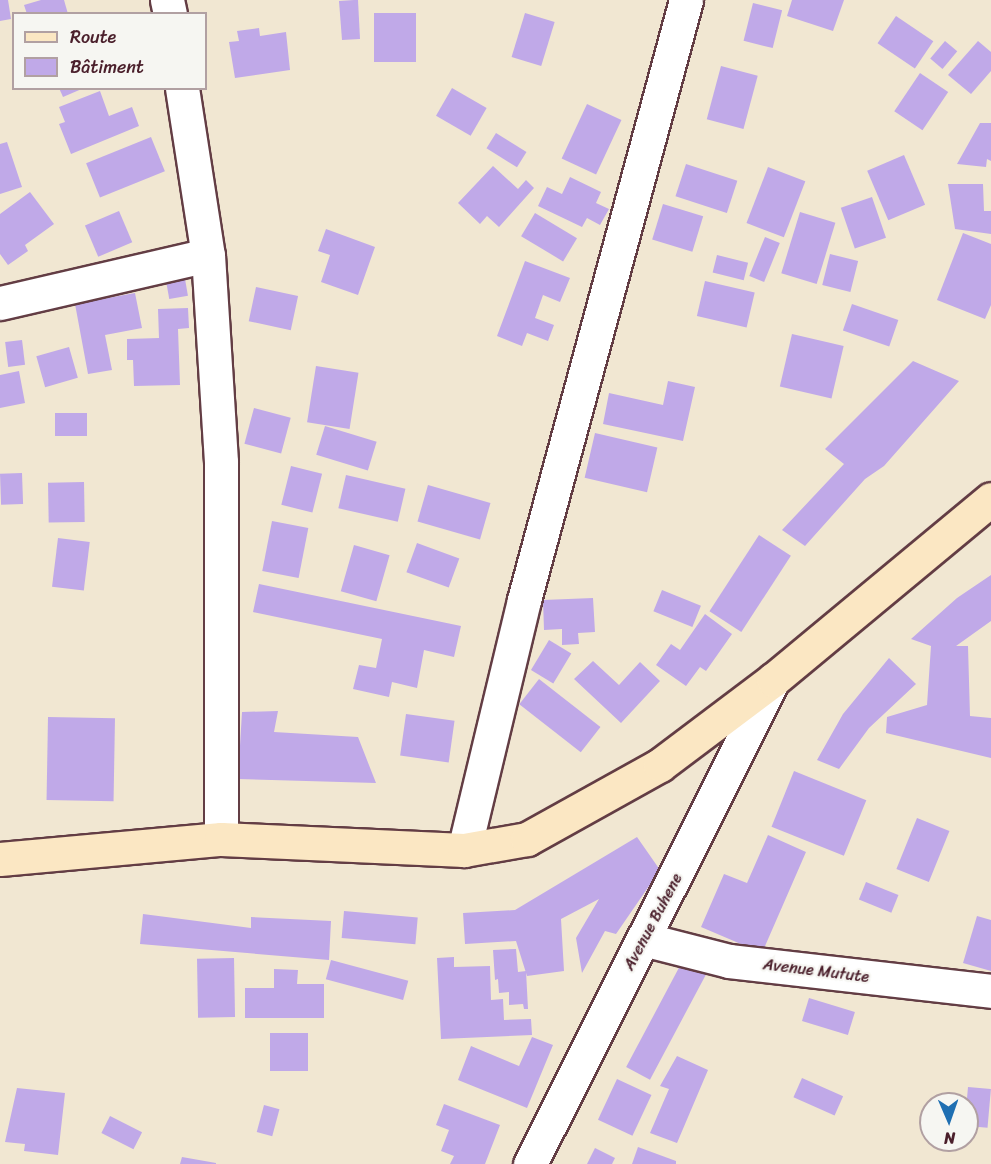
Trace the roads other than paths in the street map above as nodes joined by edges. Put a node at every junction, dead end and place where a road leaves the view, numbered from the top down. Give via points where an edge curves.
1 (686, 0) edge
2 (182, 90) edge
3 (208, 255) junction
4 (0, 303) edge
5 (991, 499) edge
6 (773, 680) junction
7 (220, 839) junction
8 (464, 850) junction
9 (0, 859) edge
10 (643, 939) junction
11 (991, 992) edge
12 (530, 1164) edge

1 - 8 street via 524,600
2 - 3 street
3 - 4 street
3 - 7 street via 221,462
5 - 6 main road
6 - 8 main road via 660,765 588,807 527,839
6 - 10 street, Avenue Buhene
7 - 8 main road
7 - 9 main road
10 - 11 street, Avenue Mutute via 729,961
10 - 12 street, Avenue Buhene

